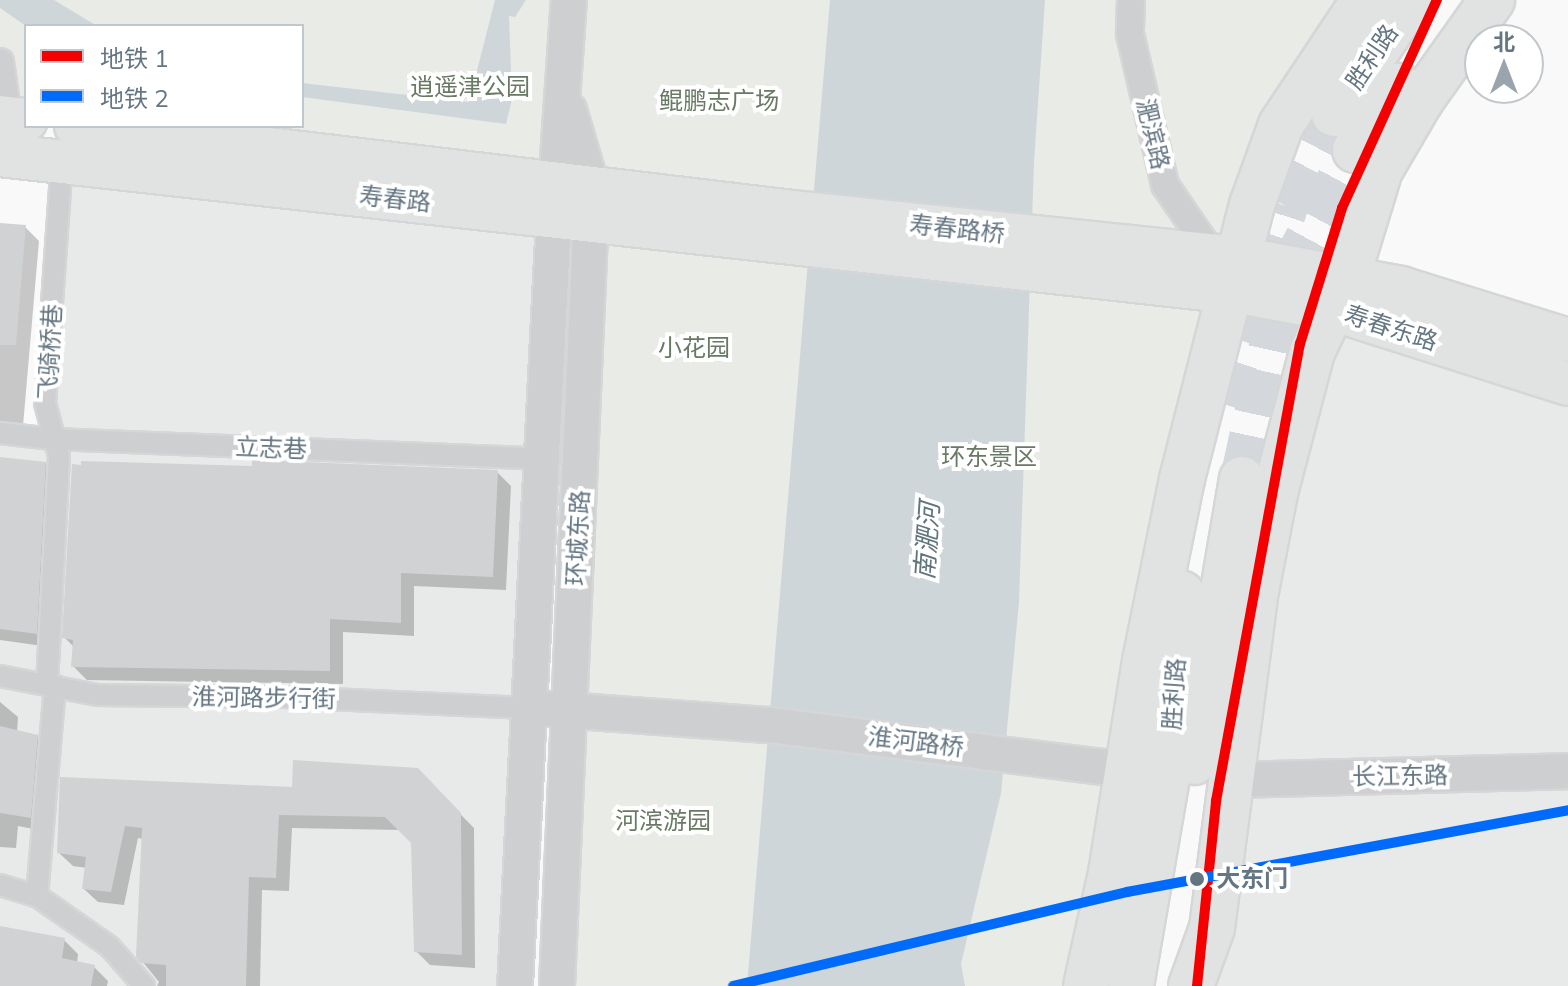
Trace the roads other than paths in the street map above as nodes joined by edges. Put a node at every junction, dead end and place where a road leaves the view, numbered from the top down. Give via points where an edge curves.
1 (569, 0) edge
2 (1131, 0) edge
3 (1364, 0) edge
4 (1411, 0) edge
5 (1461, 0) edge
6 (1492, 0) edge
7 (0, 62) edge
8 (8, 127) edge
9 (69, 144) edge
10 (573, 203) junction
11 (792, 228) joint
12 (1118, 261) joint
13 (1227, 268) junction
14 (1341, 294) junction
15 (1568, 340) edge
16 (1568, 384) edge
17 (1223, 404) tunnel mouth
18 (0, 433) edge
19 (53, 439) junction
20 (542, 459) junction
21 (1242, 479) tunnel mouth
22 (0, 676) edge
23 (51, 686) junction
24 (529, 708) junction
25 (570, 710) junction
26 (1128, 770) junction
27 (1568, 771) edge
28 (1231, 780) junction
29 (0, 885) edge
30 (37, 896) junction
31 (144, 986) edge
32 (515, 986) edge
33 (557, 986) edge
34 (1086, 986) edge
35 (1131, 986) edge
36 (1159, 986) edge
37 (1191, 986) edge

1 - 10 street, 环城东路 via 564,93
2 - 13 street, 淝滨路 via 1130,34 1165,185
3 - 13 highway via 1281,125
4 - 5 highway, 胜利路 via 1344,132
6 - 14 highway via 1421,100 1380,170
7 - 8 street
8 - 9 main road, 寿春路
9 - 10 main road, 寿春路
9 - 19 street, 飞骑桥巷 via 45,403
10 - 11 main road, 寿春路
10 - 20 street, 环城东路
10 - 25 street, 环城东路
11 - 12 main road, 寿春路桥
12 - 13 main road, 寿春东路
13 - 14 main road, 寿春东路
13 - 26 highway via 1145,661
14 - 15 main road, 寿春东路 via 1401,288
14 - 16 main road, 寿春东路
14 - 28 highway via 1312,352 1275,493
17 - 35 highway, 胜利路 via 1198,498 1181,602 1168,771
18 - 19 street, 立志巷
19 - 20 street, 立志巷
19 - 23 street, 飞骑桥巷 via 59,456
20 - 24 street, 环城东路
21 - 36 highway, 胜利路
22 - 23 street, 淮河路步行街
23 - 24 street, 淮河路步行街 via 97,695
23 - 30 street, 飞骑桥巷
24 - 25 street, 淮河路桥
24 - 32 street, 环城东路
25 - 26 street, 淮河路桥 via 770,725
25 - 33 street, 环城东路
26 - 34 highway
27 - 28 street, 长江东路
28 - 37 highway via 1212,928
29 - 30 street
30 - 31 street via 110,947

